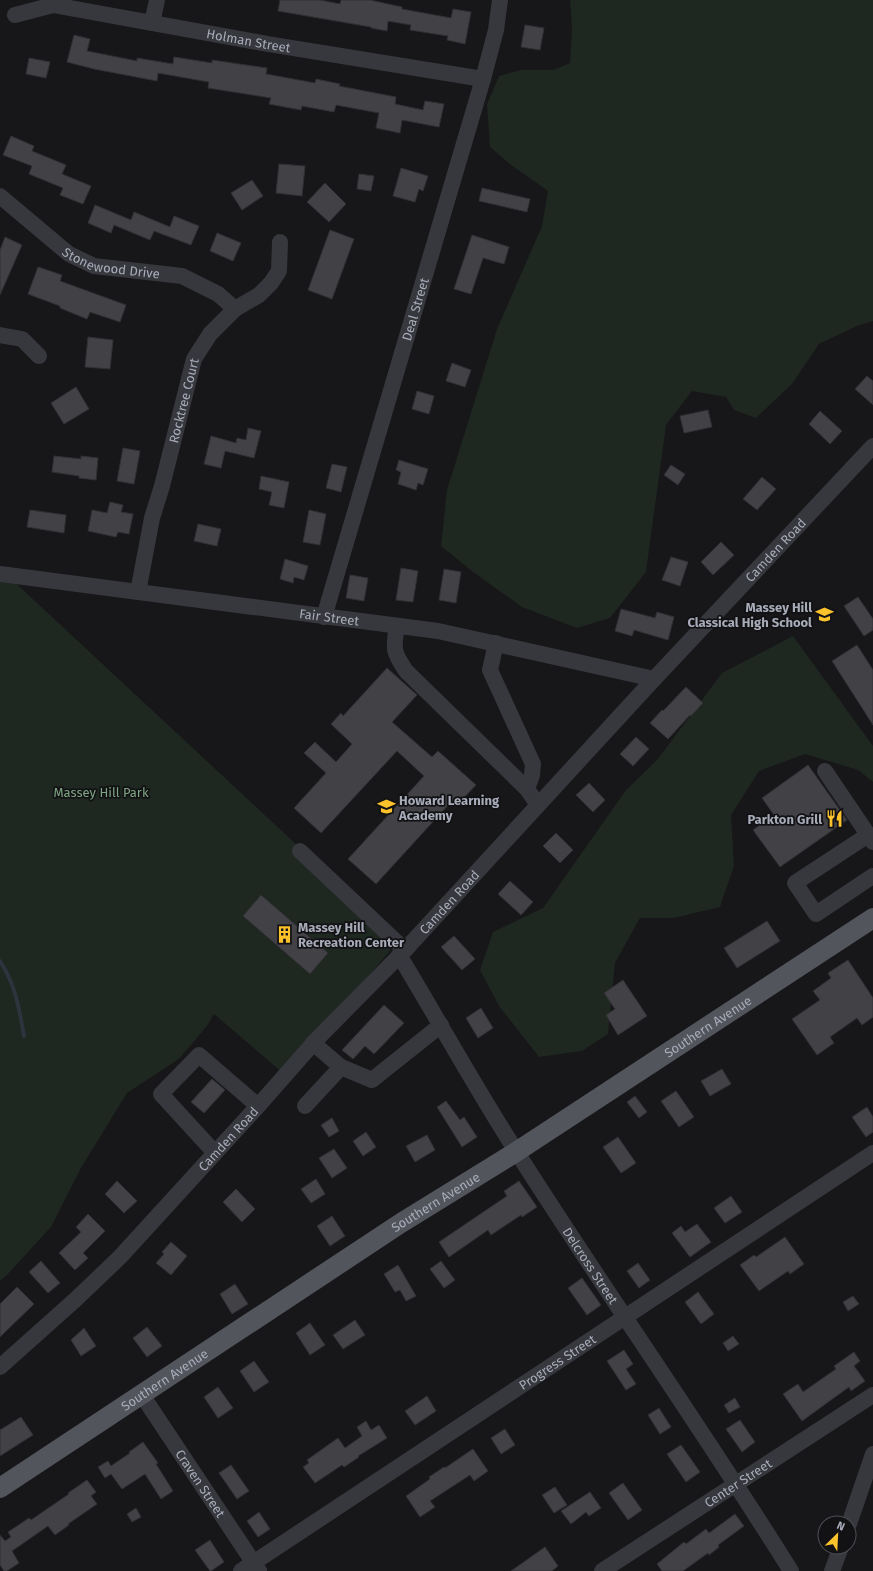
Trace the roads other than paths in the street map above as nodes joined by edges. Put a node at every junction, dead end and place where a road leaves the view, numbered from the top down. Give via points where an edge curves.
1 (157, 0) edge
2 (500, 0) edge
3 (15, 15) dead end
4 (152, 23) junction
5 (483, 79) junction
6 (0, 196) edge
7 (280, 242) dead end
8 (235, 309) junction
9 (0, 335) edge
10 (39, 356) dead end
11 (873, 446) edge
12 (0, 574) edge
13 (138, 592) junction
14 (324, 617) junction
15 (398, 626) junction
16 (496, 643) junction
17 (654, 679) junction
18 (825, 771) dead end
19 (527, 789) junction
20 (538, 805) junction
21 (870, 838) edge
22 (300, 851) dead end
23 (873, 876) edge
24 (873, 918) edge
25 (402, 952) junction
26 (441, 1025) junction
27 (313, 1043) junction
28 (341, 1067) junction
29 (258, 1106) junction
30 (305, 1106) dead end
31 (516, 1152) junction
32 (215, 1153) junction
33 (873, 1153) edge
34 (624, 1318) junction
35 (0, 1367) edge
36 (142, 1395) junction
37 (873, 1395) edge
38 (873, 1454) edge
39 (736, 1484) junction
40 (0, 1488) edge
41 (852, 1515) edge
42 (838, 1555) edge
43 (251, 1568) edge
44 (602, 1571) edge
45 (791, 1571) edge
46 (832, 1571) edge

1 - 4 street
2 - 5 street, Deal Street via 496,30
3 - 4 street, Holman Street via 53,5
4 - 5 street, Holman Street
5 - 14 street, Deal Street
6 - 8 street, Stonewood Drive via 69,254 94,266 182,276 218,294
7 - 8 street, Rocktree Court via 279,271 271,283 259,295
8 - 13 street, Rocktree Court via 210,334 194,359 152,518
9 - 10 street via 22,339
11 - 17 street, Camden Road
12 - 13 street, Fair Street
13 - 14 street, Fair Street
14 - 15 street, Fair Street
15 - 16 street, Fair Street
15 - 19 street via 394,643 396,655 406,671
16 - 17 street, Fair Street
16 - 19 street via 490,670 533,764
17 - 20 street, Camden Road
18 - 21 street
19 - 20 street
20 - 25 street, Camden Road
21 - 23 street via 795,883 816,914
22 - 25 street, Delcross Street
24 - 31 main road, Southern Avenue
25 - 26 street, Delcross Street
25 - 27 street, Camden Road
26 - 28 street via 372,1080
26 - 31 street, Delcross Street
27 - 28 street
27 - 29 street, Camden Road
28 - 30 street
29 - 32 street, Camden Road
29 - 32 street via 199,1055 161,1094
31 - 34 street, Delcross Street
31 - 36 main road, Southern Avenue via 400,1223
32 - 35 street, Camden Road via 120,1257
33 - 34 street, Progress Street
34 - 39 street, Delcross Street
34 - 43 street, Progress Street
36 - 40 main road, Southern Avenue
36 - 43 street, Craven Street
37 - 39 street, Center Street
38 - 41 street
39 - 44 street, Center Street
39 - 45 street, Delcross Street
42 - 46 street

